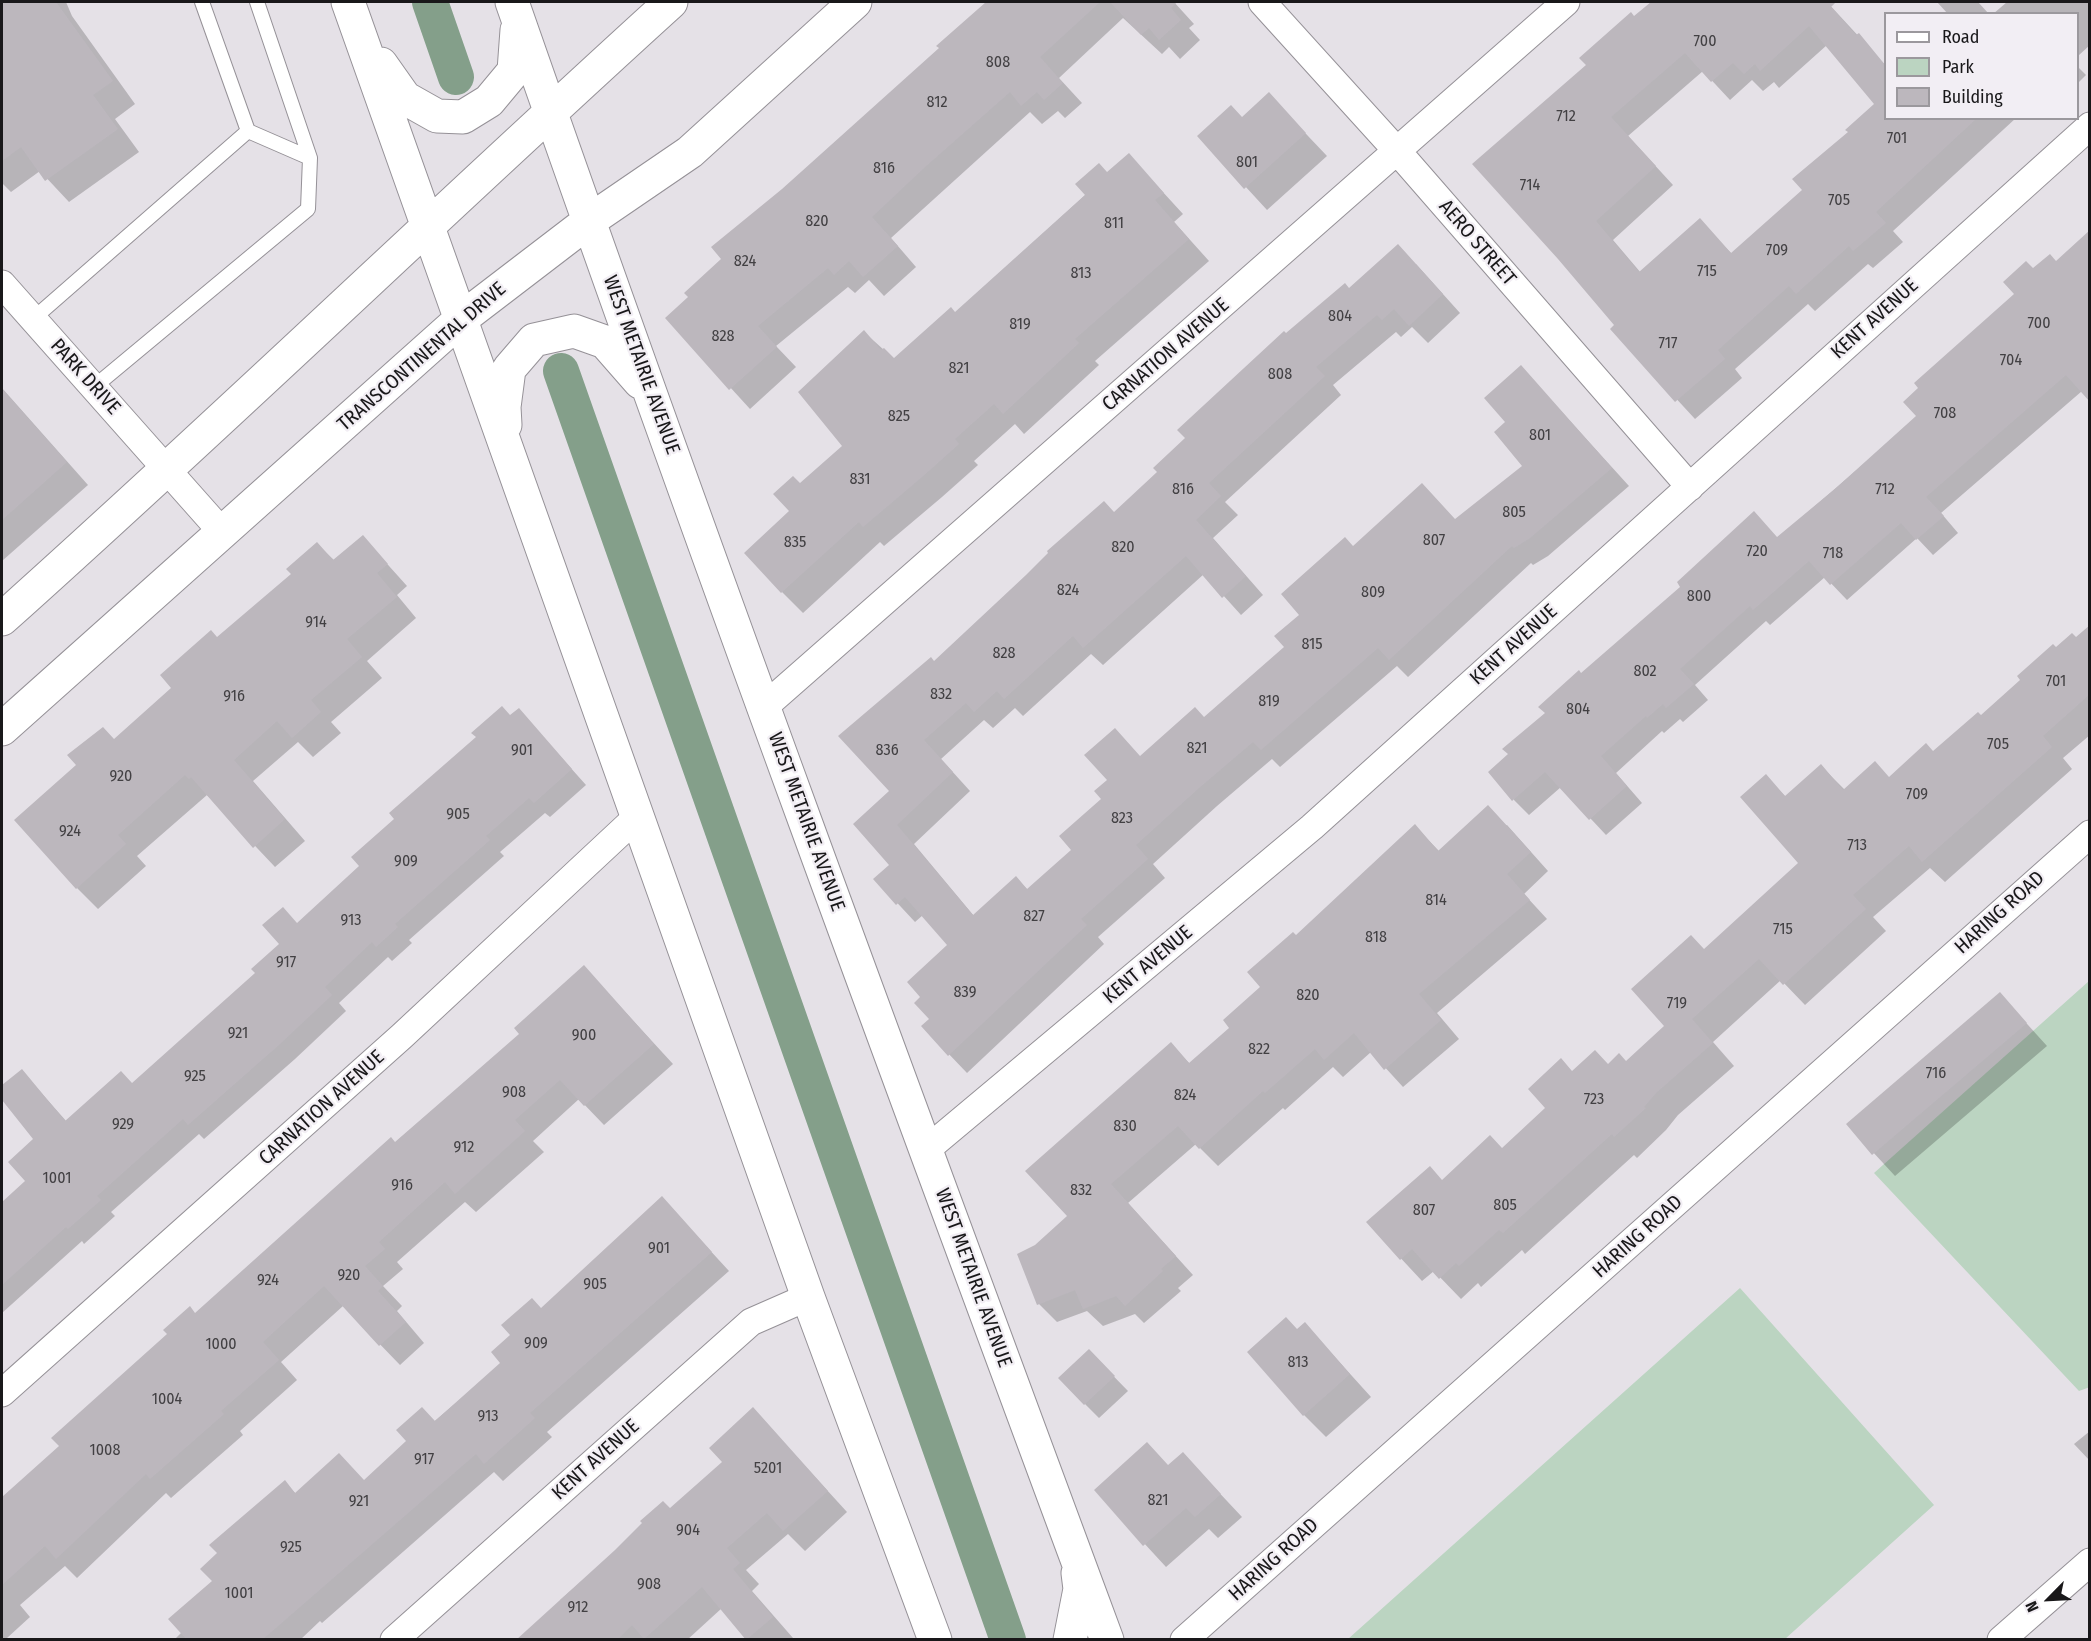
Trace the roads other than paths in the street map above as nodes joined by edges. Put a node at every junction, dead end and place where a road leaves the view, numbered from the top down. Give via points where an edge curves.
1 (202, 2) edge
2 (257, 2) edge
3 (671, 2) edge
4 (855, 2) edge
5 (1262, 2) edge
6 (1566, 2) edge
7 (515, 10) edge
8 (353, 16) edge
9 (549, 112) junction
10 (2090, 126) edge
11 (248, 131) junction
12 (1398, 152) junction
13 (310, 158) junction
14 (590, 221) junction
15 (428, 228) junction
16 (2, 284) edge
17 (461, 319) junction
18 (33, 320) junction
19 (94, 387) junction
20 (652, 397) junction
21 (507, 451) junction
22 (168, 470) junction
23 (1690, 487) junction
24 (222, 532) junction
25 (2, 619) edge
26 (764, 707) junction
27 (2, 729) edge
28 (637, 817) junction
29 (2090, 834) edge
30 (926, 1150) junction
31 (808, 1298) junction
32 (2, 1393) edge
33 (1075, 1554) junction
34 (2090, 1562) edge
35 (935, 1638) edge
36 (394, 1640) edge
37 (1070, 1640) edge
38 (1107, 1640) edge
39 (1184, 1640) edge
40 (2001, 1640) edge

1 - 11 lane
2 - 13 lane
3 - 9 main road
4 - 14 main road, TRANSCONTINENTAL DRIVE via 690,152
5 - 12 street, AERO STREET
6 - 12 street, CARNATION AVENUE
7 - 8 main road via 513,71 489,101 463,117 437,116 405,98
7 - 9 main road, WEST METAIRIE AVENUE
8 - 15 main road
9 - 14 main road, WEST METAIRIE AVENUE
9 - 15 main road
10 - 23 street, KENT AVENUE
11 - 13 lane
11 - 18 lane
12 - 23 street, AERO STREET
12 - 26 street, CARNATION AVENUE
13 - 19 lane via 308,209
14 - 17 main road, TRANSCONTINENTAL DRIVE
14 - 20 main road, WEST METAIRIE AVENUE
15 - 17 main road
15 - 22 main road
16 - 18 street, PARK DRIVE
17 - 21 main road
17 - 24 main road, TRANSCONTINENTAL DRIVE
18 - 19 street, PARK DRIVE
19 - 22 street, PARK DRIVE
20 - 21 main road via 605,342 574,331 534,340 509,369 504,407
20 - 26 main road, WEST METAIRIE AVENUE
21 - 28 main road
22 - 24 street, PARK DRIVE
22 - 25 main road
23 - 30 street, KENT AVENUE via 1311,827
24 - 27 main road, TRANSCONTINENTAL DRIVE
26 - 30 main road, WEST METAIRIE AVENUE
28 - 31 main road
28 - 32 street, CARNATION AVENUE via 402,1036
29 - 39 street, HARING ROAD
30 - 33 main road, WEST METAIRIE AVENUE
31 - 35 main road
31 - 36 street, KENT AVENUE via 751,1322
33 - 37 main road via 1080,1589
33 - 38 main road, WEST METAIRIE AVENUE
34 - 40 street

